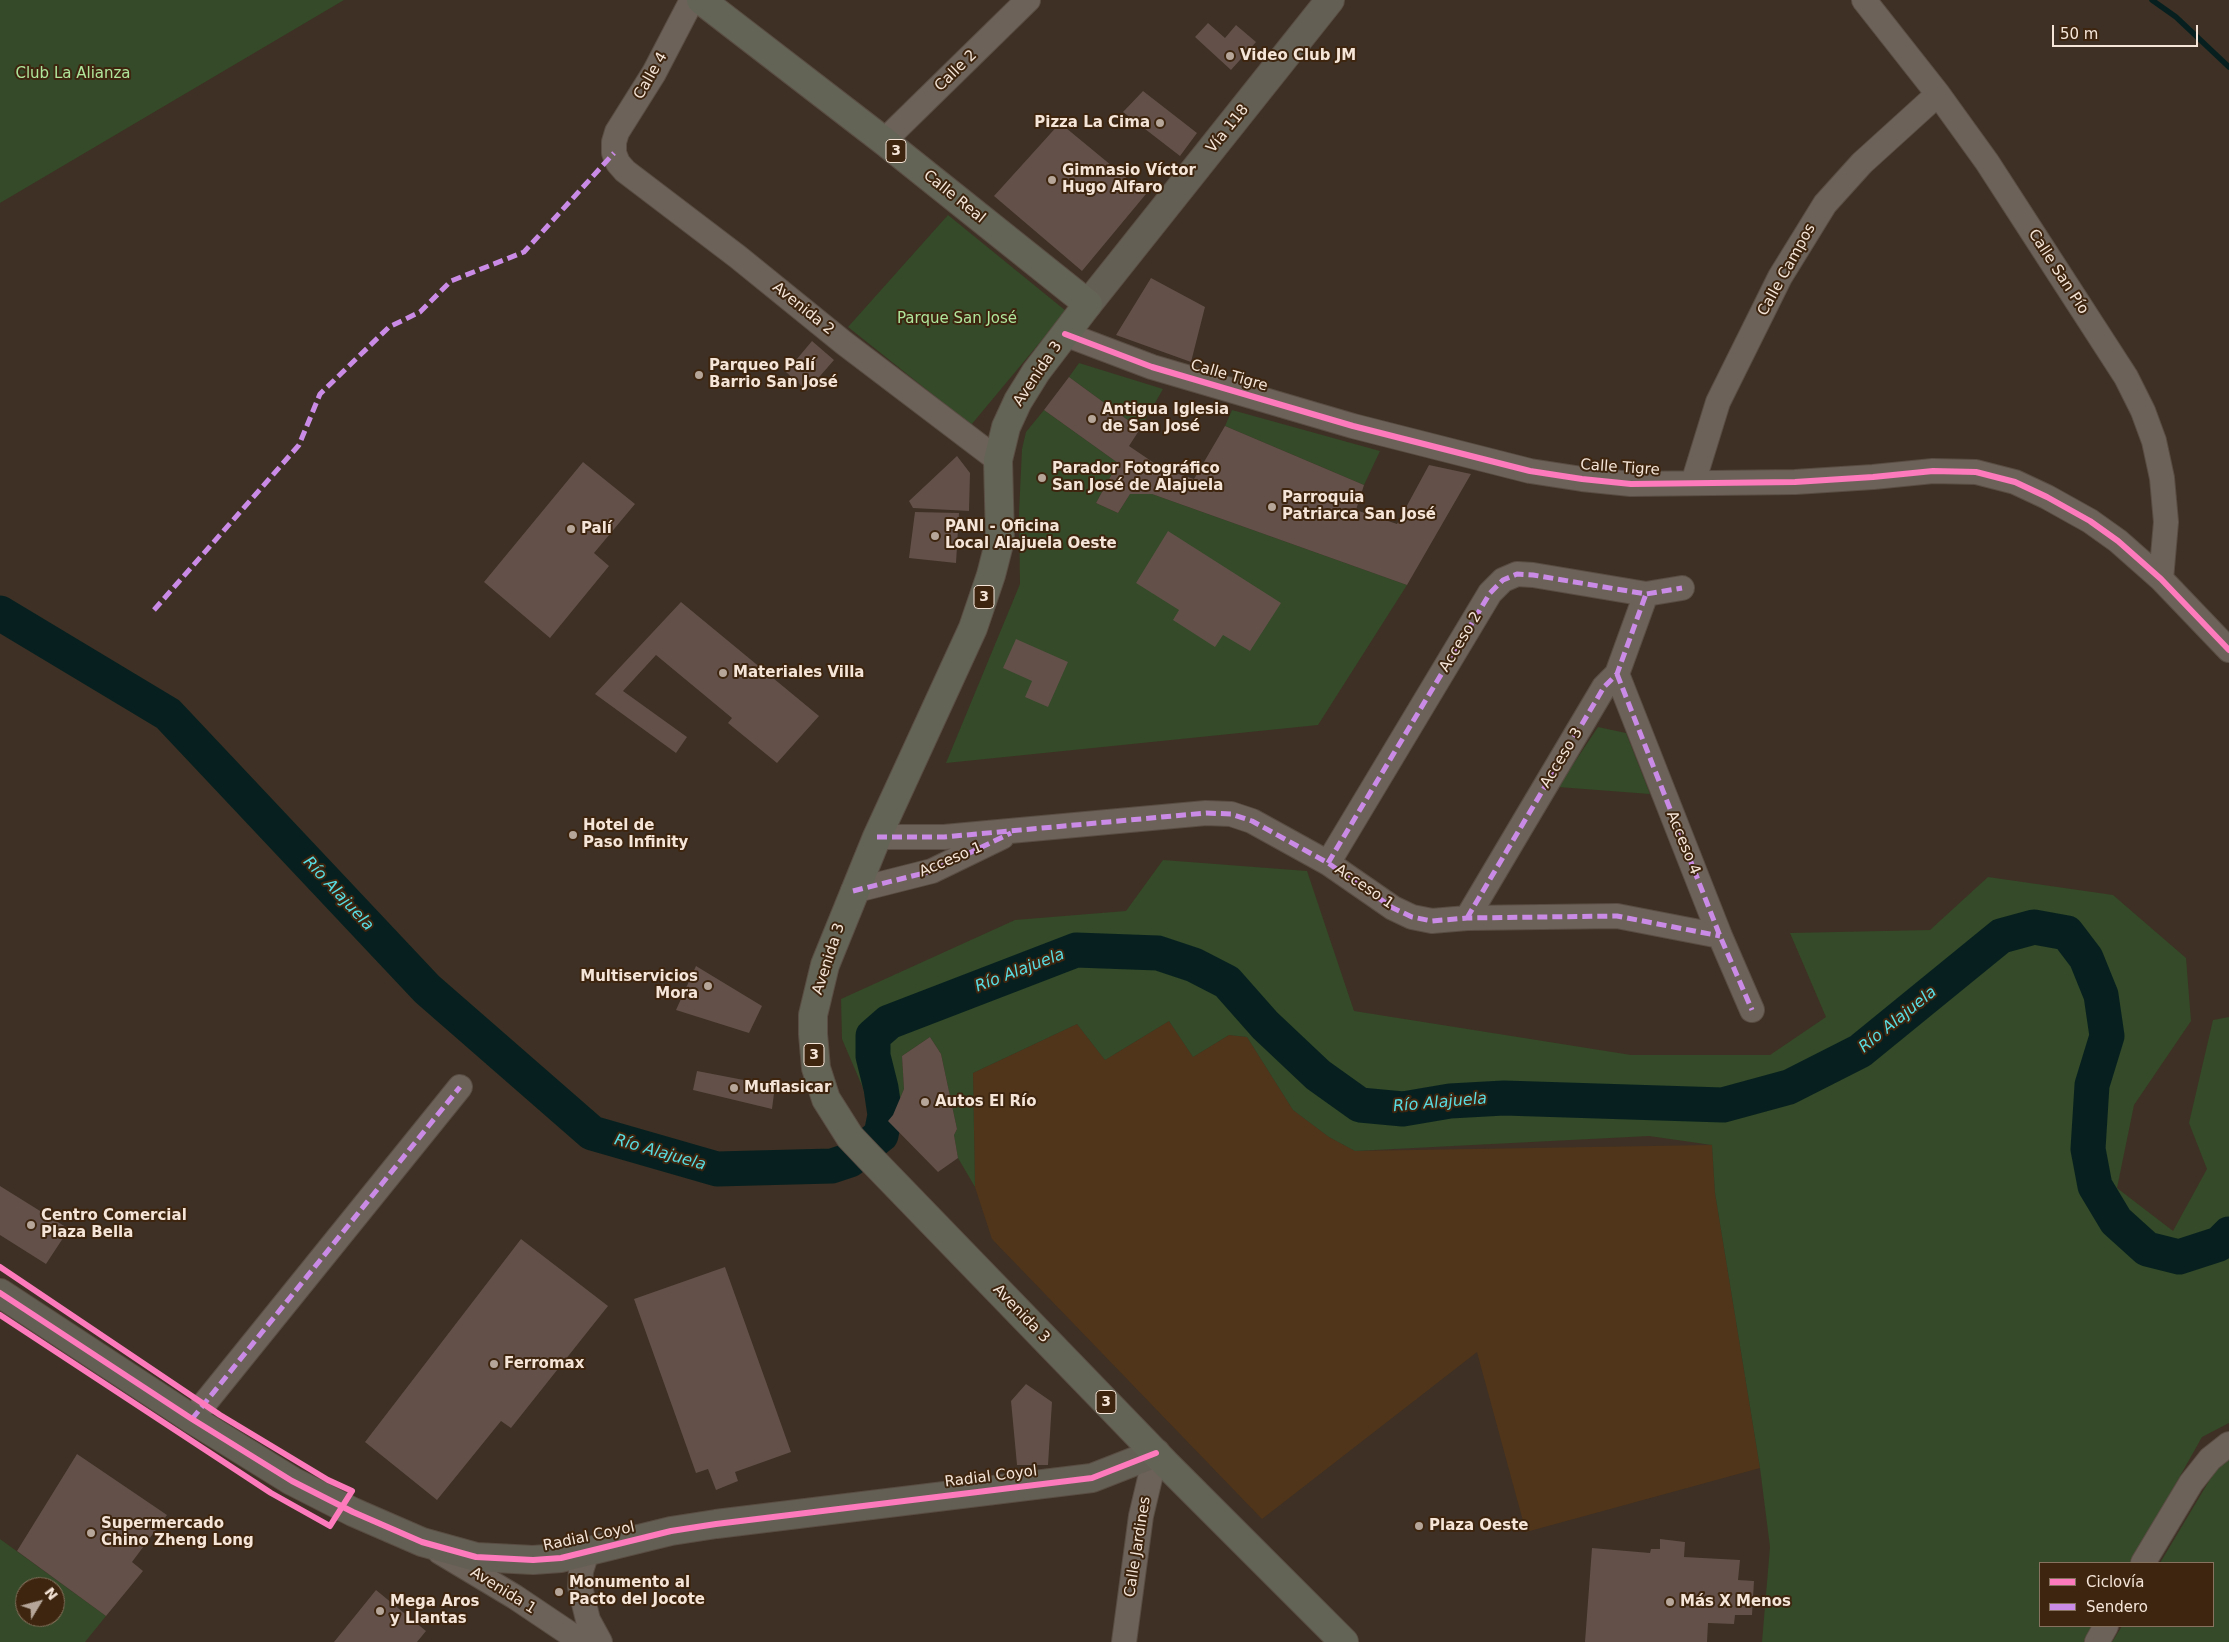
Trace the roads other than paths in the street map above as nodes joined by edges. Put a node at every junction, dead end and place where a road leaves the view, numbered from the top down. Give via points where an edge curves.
1 (692, 0) edge
2 (701, 0) edge
3 (1028, 0) edge
4 (1330, 0) edge
5 (1864, 0) edge
6 (1938, 94) junction
7 (884, 141) junction
8 (614, 153) joint
9 (1088, 304) junction
10 (1065, 334) junction
11 (998, 460) junction
12 (1693, 483) junction
13 (2161, 579) junction
14 (1682, 588) dead end
15 (1646, 594) junction
16 (2229, 650) edge
17 (1617, 674) junction
18 (1018, 829) junction
19 (877, 836) junction
20 (1328, 863) junction
21 (853, 891) junction
22 (1467, 918) junction
23 (1720, 936) junction
24 (1752, 1010) dead end
25 (460, 1087) dead end
26 (0, 1293) edge
27 (192, 1420) junction
28 (2229, 1444) edge
29 (1156, 1453) junction
30 (267, 1465) junction
31 (422, 1542) junction
32 (587, 1552) junction
33 (549, 1559) junction
34 (456, 1562) junction
35 (2144, 1562) edge
36 (2105, 1627) edge
37 (582, 1642) edge
38 (600, 1642) edge
39 (1124, 1642) edge
40 (1344, 1642) edge
41 (2097, 1642) edge

1 - 8 street, Calle 4 via 654,73 617,132
2 - 7 main road, Calle Real / 3
3 - 7 street, Calle 2
4 - 9 street, Vía 118
5 - 6 street, Calle San Pío
6 - 12 street, Calle Campos via 1862,163 1824,204 1780,277 1718,402
6 - 13 street, Calle San Pío via 1987,162 2126,377 2143,411 2162,478 2166,522
7 - 9 main road, Calle Real / 3
8 - 11 street, Avenida 2 via 625,171
9 - 10 main road, Avenida 3 / 3
10 - 11 main road, Avenida 3 / 3 via 1018,401 1006,427
10 - 12 street, Calle Tigre via 1162,370 1353,426 1530,471 1631,484
11 - 19 main road, Avenida 3 / 3 via 1000,540 991,575 973,628
12 - 13 street, Calle Tigre via 1795,482 1934,471 1976,472 2015,482 2090,521
13 - 16 street, Calle Tigre
14 - 15 street, Acceso 2
15 - 17 street, Acceso 3
15 - 20 street, Acceso 2 via 1533,574 1516,574 1503,580 1490,593
17 - 22 street, Acceso 3 via 1604,687
17 - 23 street, Acceso 4
18 - 19 street, Acceso 1 via 944,837
18 - 20 street, Acceso 1 via 1206,813 1231,814 1252,820
18 - 21 street, Acceso 1 via 932,871
19 - 21 main road, Avenida 3 / 3
20 - 22 street, Acceso 1 via 1393,908 1412,917 1432,921
21 - 29 main road, Avenida 3 / 3 via 819,983 813,1015 816,1068 823,1092 850,1137
22 - 23 street, Acceso 1 via 1617,916
23 - 24 street, Acceso 4
25 - 27 street
26 - 27 street, Radial Coyol
27 - 30 street, Radial Coyol
28 - 35 street via 2210,1459 2191,1483
29 - 32 street, Radial Coyol via 1092,1478 716,1524 671,1531
29 - 39 street, Calle Jardines via 1140,1516
29 - 40 main road, Avenida 3 / 3
30 - 31 street, Radial Coyol via 323,1498
30 - 34 street, Radial Coyol via 318,1501 395,1540
31 - 33 street, Radial Coyol via 476,1557
31 - 34 street, Avenida 1
32 - 33 street, Radial Coyol
32 - 38 street via 580,1587 588,1620
33 - 34 street, Radial Coyol via 520,1568 487,1568
34 - 37 street, Avenida 1 via 515,1596
36 - 41 street

